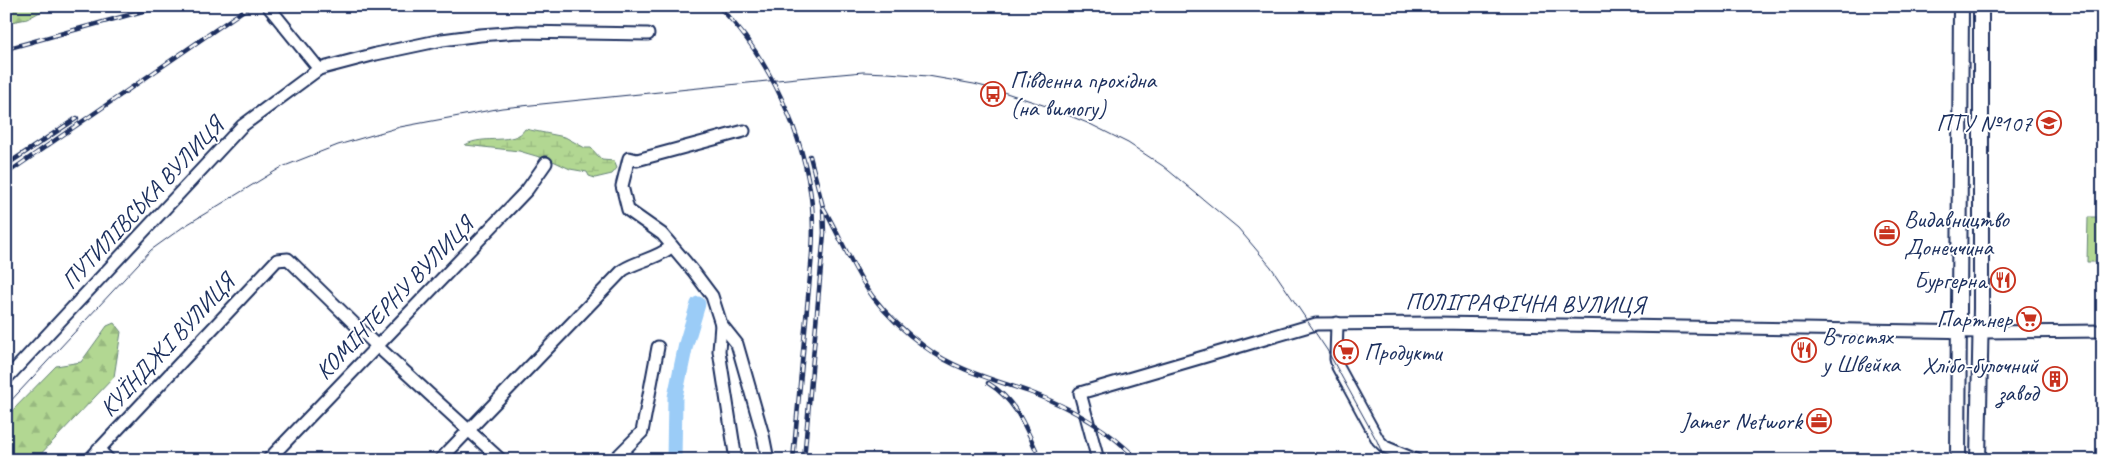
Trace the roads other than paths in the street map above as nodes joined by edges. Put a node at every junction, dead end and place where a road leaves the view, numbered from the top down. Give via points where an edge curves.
1 (268, 6) edge
2 (1961, 6) edge
3 (1981, 6) edge
4 (648, 34) dead end
5 (319, 69) junction
6 (744, 130) dead end
7 (546, 162) dead end
8 (672, 246) junction
9 (1337, 323) junction
10 (721, 324) junction
11 (2103, 331) edge
12 (1960, 332) junction
13 (1980, 332) junction
14 (378, 346) junction
15 (658, 347) dead end
16 (6, 379) edge
17 (469, 430) junction
18 (98, 449) junction
19 (88, 460) edge
20 (109, 460) edge
21 (268, 460) edge
22 (440, 460) edge
23 (501, 460) edge
24 (614, 460) edge
25 (736, 460) edge
26 (768, 460) edge
27 (1098, 460) edge
28 (1416, 460) edge
29 (1958, 460) edge
30 (1978, 460) edge

1 - 5 street
2 - 12 main road
3 - 13 main road
4 - 5 street, ПУТИЛІВСЬКА ВУЛИЦЯ via 518,32 480,35 442,40
5 - 16 street, ПУТИЛІВСЬКА ВУЛИЦЯ via 242,126
6 - 8 street via 637,160 629,158 622,186 628,210 662,234
7 - 14 street, КОМІНТЕРНУ ВУЛИЦЯ via 527,190
8 - 10 street via 712,296
8 - 17 street via 657,257 623,270
9 - 12 street, ПОЛІГРАФІЧНА ВУЛИЦЯ
9 - 27 street, ПОЛІГРАФІЧНА ВУЛИЦЯ via 1305,326 1080,393
9 - 28 street via 1338,367 1378,440 1385,447
10 - 25 street via 719,351
10 - 26 street via 737,344
11 - 13 street, ПОЛІГРАФІЧНА ВУЛИЦЯ
12 - 13 street, ПОЛІГРАФІЧНА ВУЛИЦЯ
12 - 29 main road
13 - 30 main road
14 - 17 street
14 - 18 street, КУЇНДЖІ ВУЛИЦЯ via 288,259 277,260
14 - 21 street, КОМІНТЕРНУ ВУЛИЦЯ
15 - 24 street via 642,432
17 - 22 street
17 - 23 street
18 - 19 street, КУЇНДЖІ ВУЛИЦЯ
18 - 20 street

